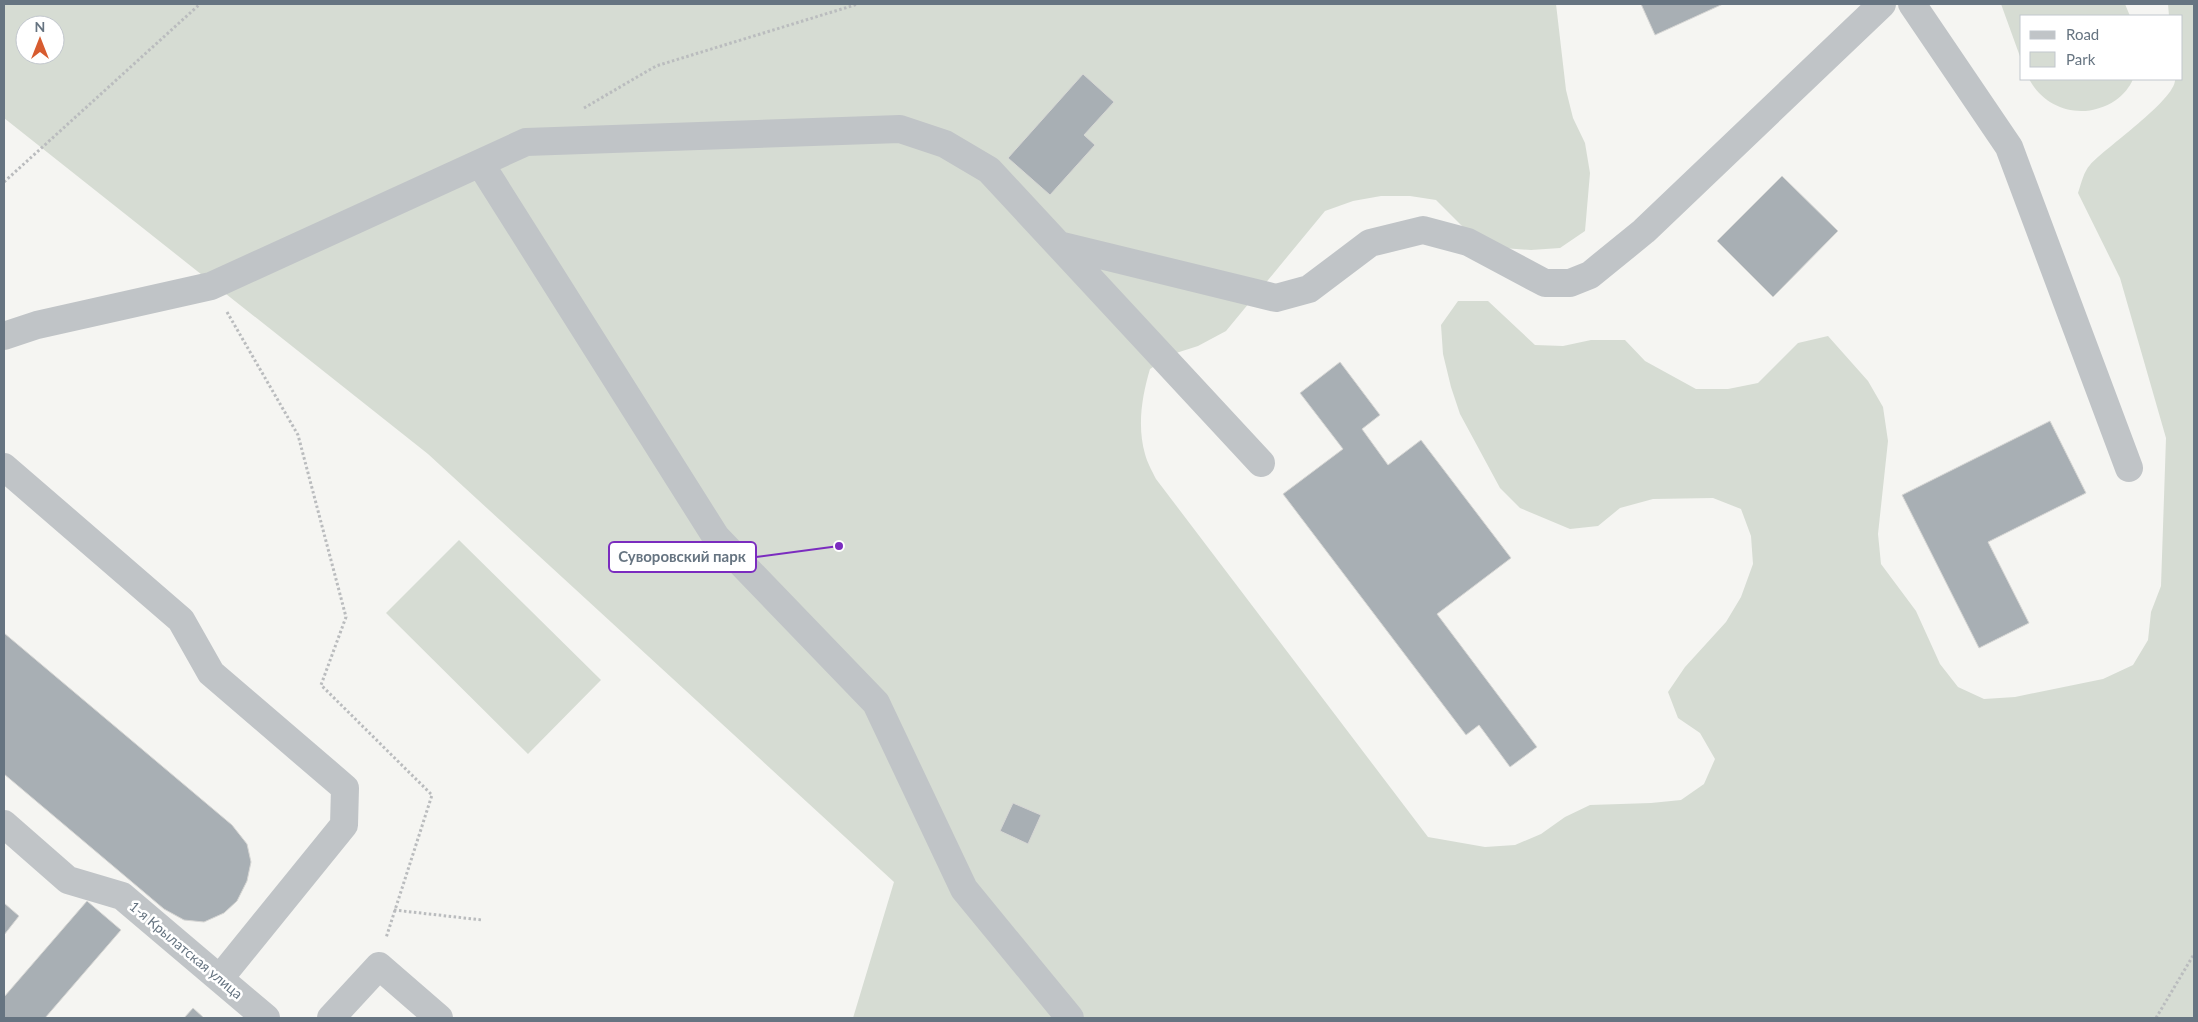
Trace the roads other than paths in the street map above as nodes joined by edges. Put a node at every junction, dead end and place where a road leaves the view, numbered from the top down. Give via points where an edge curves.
1 (1882, 4) edge
2 (1912, 4) edge
3 (480, 163) junction
4 (1059, 245) junction
5 (4, 336) edge
6 (1260, 463) dead end
7 (4, 467) edge
8 (2129, 468) dead end
9 (4, 824) edge
10 (220, 978) junction
11 (266, 1018) edge
12 (330, 1018) edge
13 (439, 1018) edge
14 (1070, 1018) edge

1 - 4 street via 1644,231 1590,275 1570,283 1544,283 1468,242 1423,230 1370,243 1309,290 1276,298
2 - 8 street via 2009,147
3 - 4 street via 526,142 900,129 945,144 989,170
3 - 5 street via 212,286 37,325
3 - 14 street via 716,537 876,702 964,889
4 - 6 street
7 - 10 street via 181,620 211,673 345,788 344,825
9 - 10 street, 1-я Крылатская улица via 68,880 122,896
10 - 11 street, 1-я Крылатская улица
12 - 13 street via 379,966

